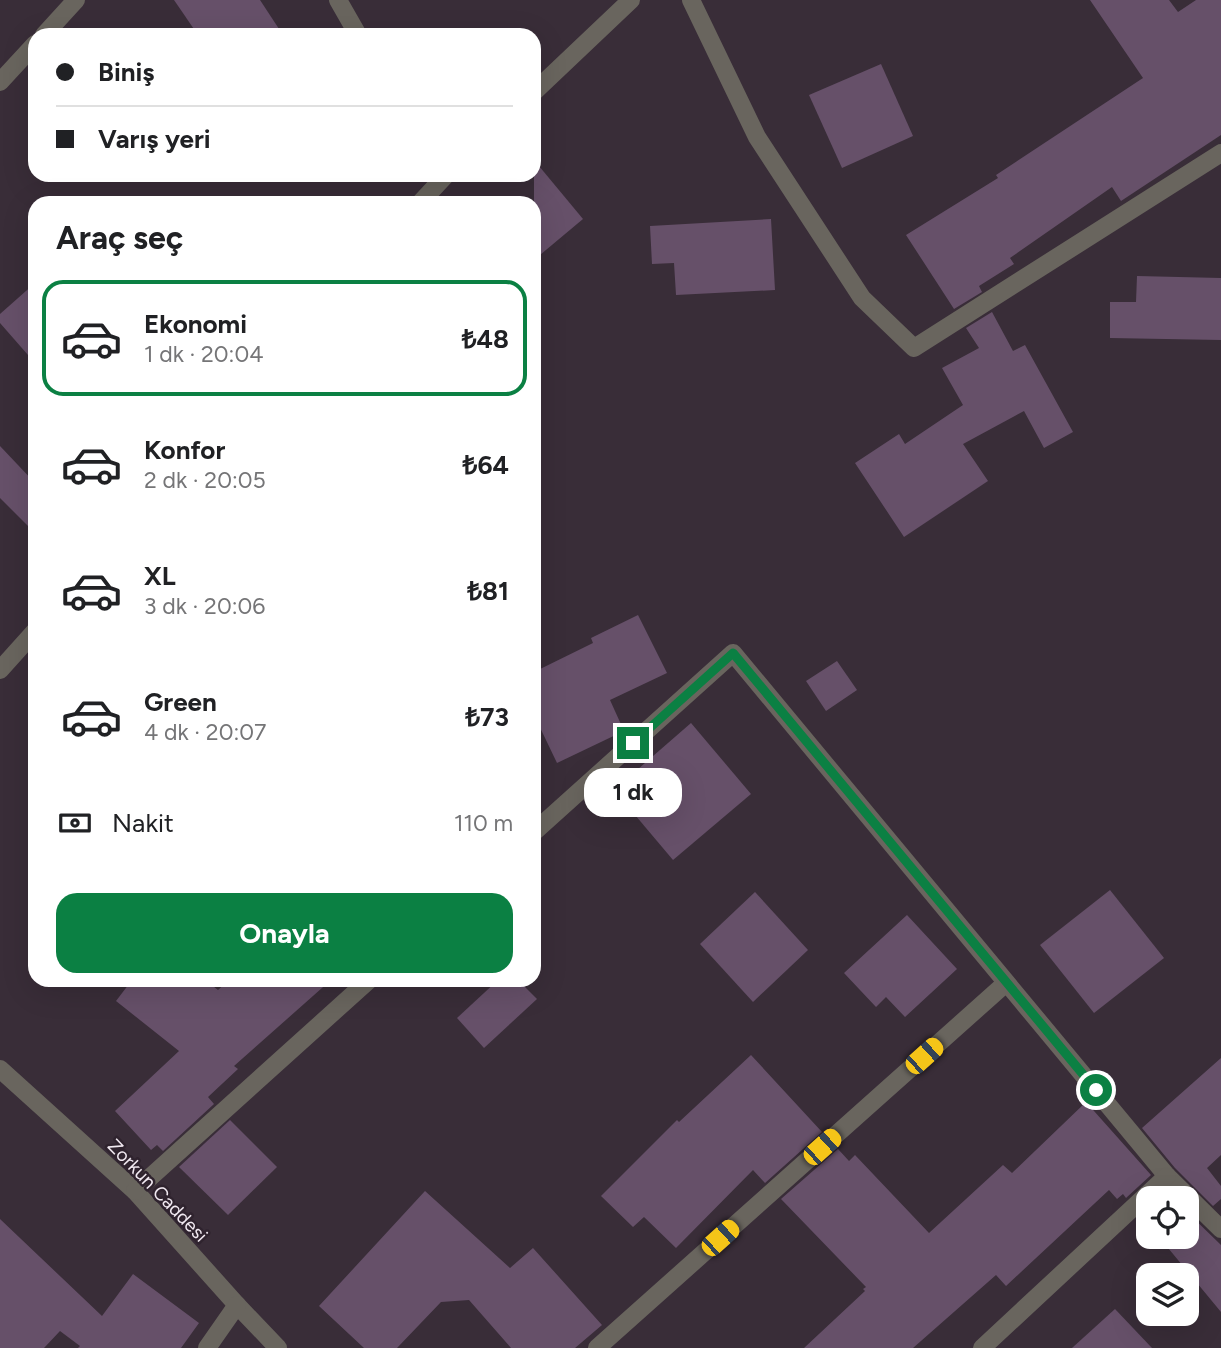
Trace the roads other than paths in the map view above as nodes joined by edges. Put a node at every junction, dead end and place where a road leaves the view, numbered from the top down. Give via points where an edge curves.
1 (76, 0) edge
2 (338, 0) edge
3 (631, 0) edge
4 (691, 0) edge
5 (50, 28) edge
6 (354, 28) edge
7 (28, 52) edge
8 (0, 82) edge
9 (541, 85) edge
10 (1221, 153) edge
11 (438, 182) edge
12 (426, 196) edge
13 (28, 639) edge
14 (0, 670) edge
15 (541, 826) edge
16 (1006, 983) junction
17 (361, 987) edge
18 (0, 1069) edge
19 (1167, 1176) junction
20 (135, 1191) junction
21 (1221, 1229) edge
22 (237, 1305) junction
23 (207, 1348) edge
24 (278, 1348) edge
25 (597, 1348) edge
26 (982, 1348) edge

1 - 5 street
2 - 6 street
3 - 9 street
4 - 10 street via 757,137 862,298 914,348
7 - 8 street
11 - 12 street
13 - 14 street
15 - 16 street via 733,653
16 - 19 street
16 - 25 street
17 - 20 street
18 - 20 street, Zorkun Caddesi
19 - 21 street
19 - 26 street
20 - 22 street, Zorkun Caddesi
22 - 23 street
22 - 24 street, Zorkun Caddesi

